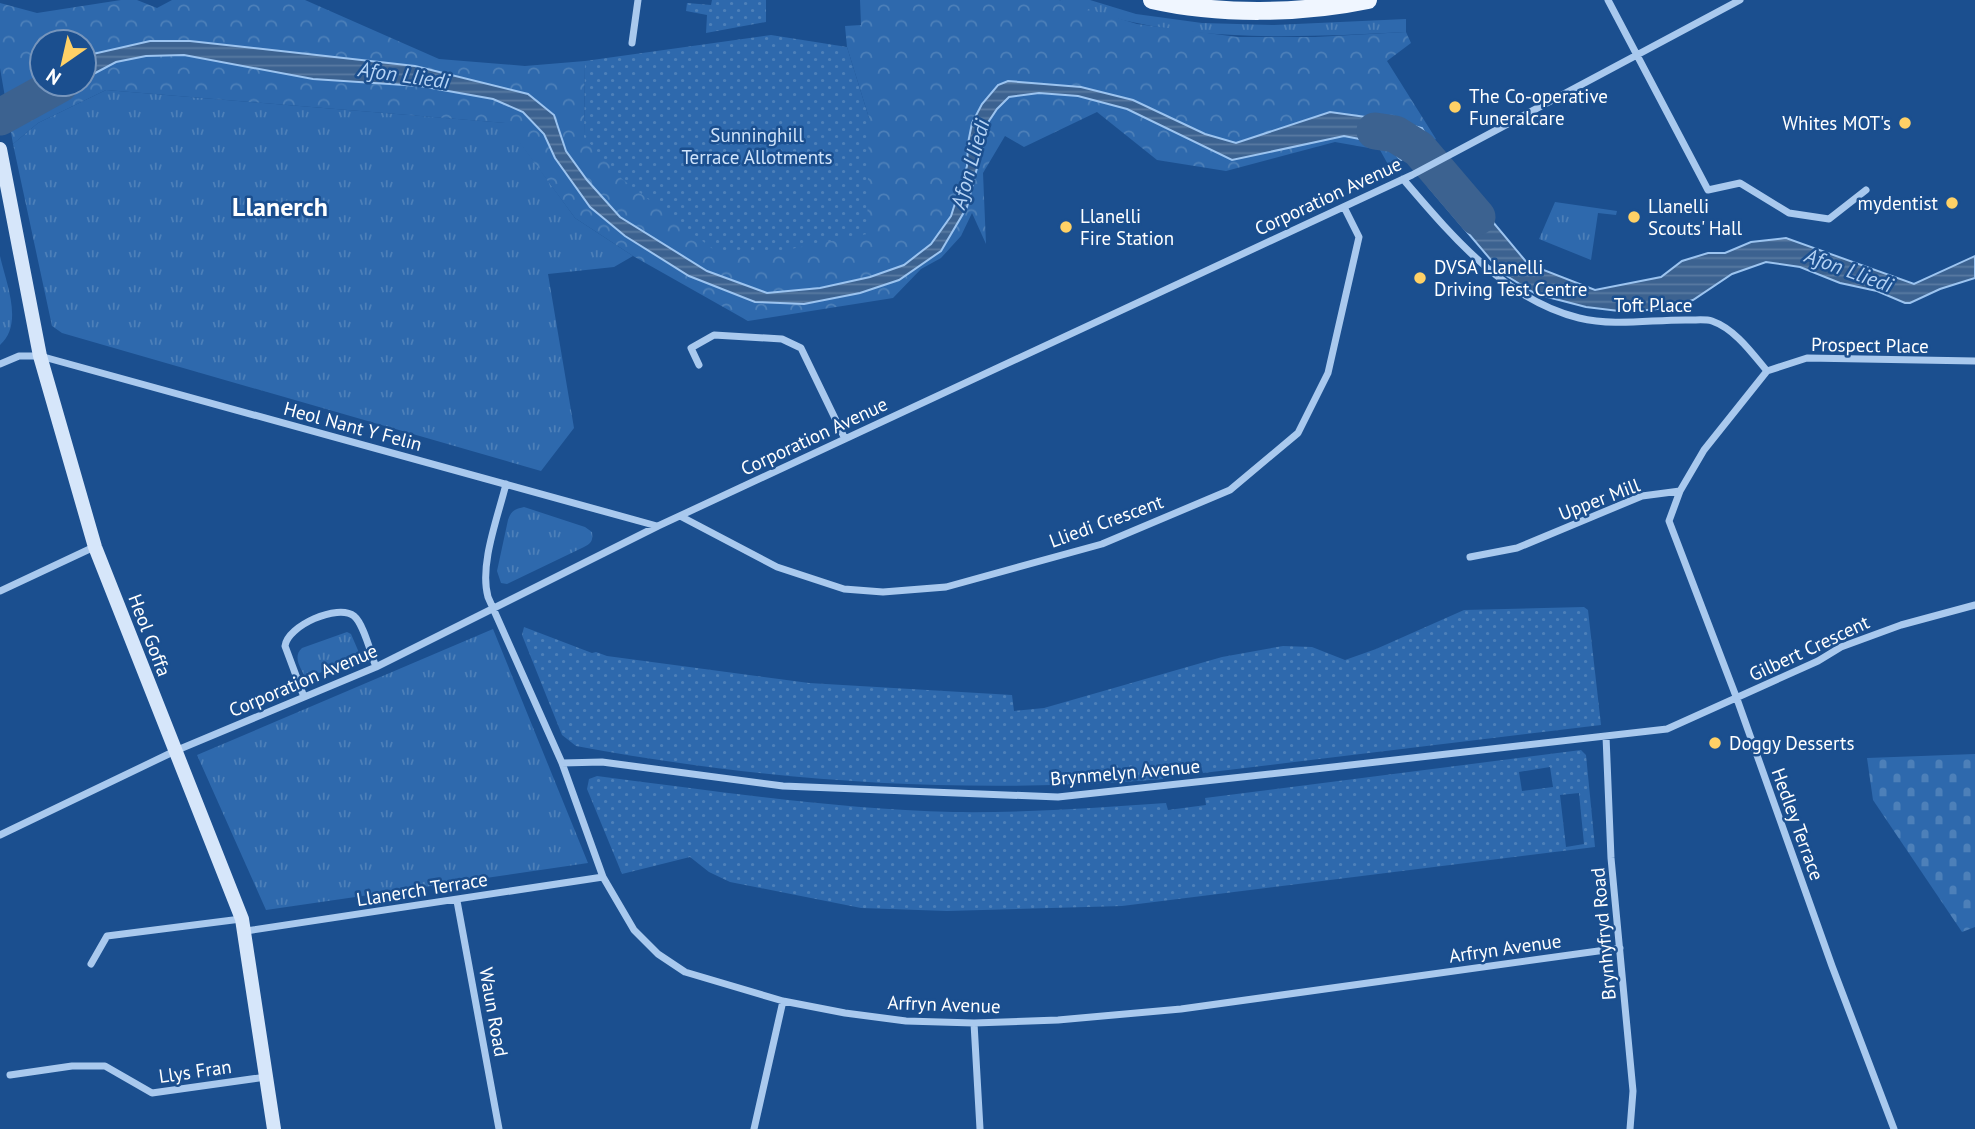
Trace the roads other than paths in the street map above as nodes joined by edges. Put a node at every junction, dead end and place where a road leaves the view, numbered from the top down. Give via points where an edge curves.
1 (638, 0) edge
2 (1152, 0) edge
3 (1368, 0) edge
4 (1608, 0) edge
5 (1740, 0) edge
6 (632, 43) dead end
7 (1637, 55) junction
8 (0, 149) edge
9 (1403, 179) junction
10 (1866, 190) dead end
11 (1344, 207) junction
12 (40, 356) junction
13 (1975, 361) edge
14 (0, 364) edge
15 (699, 365) dead end
16 (1767, 371) junction
17 (845, 439) junction
18 (506, 484) junction
19 (1680, 491) junction
20 (680, 516) junction
21 (658, 526) junction
22 (95, 547) junction
23 (1470, 557) dead end
24 (0, 591) edge
25 (1975, 605) edge
26 (493, 611) junction
27 (376, 667) junction
28 (304, 697) junction
29 (1737, 699) junction
30 (1606, 736) junction
31 (175, 751) junction
32 (562, 763) junction
33 (0, 835) edge
34 (603, 877) junction
35 (457, 901) junction
36 (244, 925) junction
37 (1620, 948) junction
38 (91, 964) dead end
39 (783, 1000) junction
40 (974, 1023) junction
41 (10, 1075) dead end
42 (266, 1077) junction
43 (274, 1129) edge
44 (499, 1129) edge
45 (754, 1129) edge
46 (980, 1129) edge
47 (1630, 1129) edge
48 (1894, 1129) edge

1 - 6 street
2 - 3 main road via 1234,11 1340,6
4 - 7 street
5 - 7 street, Corporation Avenue
7 - 9 street, Corporation Avenue
7 - 10 street via 1708,190 1740,183 1789,213 1829,219
8 - 12 street, Heol Goffa
9 - 11 street, Corporation Avenue
9 - 16 street, Toft Place via 1490,270 1534,302 1581,319 1712,321 1740,339
11 - 17 street, Corporation Avenue
11 - 20 street, Lliedi Crescent via 1359,237 1328,373 1297,433 1230,490 1102,544 946,587 883,592 844,589 777,567
12 - 14 street via 19,356
12 - 18 street, Heol Nant Y Felin
12 - 22 street, Heol Goffa
13 - 16 street, Prospect Place via 1807,358
15 - 17 street via 691,348 714,335 782,339 800,348
16 - 19 street via 1704,450
17 - 20 street, Corporation Avenue
18 - 21 street, Heol Nant Y Felin
18 - 26 street, Arfryn Avenue via 486,569 485,585
19 - 23 street, Upper Mill via 1642,496 1517,548
19 - 29 street, Hedley Terrace via 1669,521
20 - 21 street, Corporation Avenue
21 - 26 street, Corporation Avenue
22 - 24 street
22 - 31 street, Heol Goffa
25 - 29 street, Gilbert Crescent via 1841,647
26 - 27 street, Corporation Avenue
26 - 32 street, Arfryn Avenue
27 - 28 street, Corporation Avenue
27 - 28 street via 358,619 343,611 314,619 285,641
28 - 31 street, Corporation Avenue
29 - 30 street, Gilbert Crescent via 1667,729
29 - 48 street, Hedley Terrace
30 - 32 street, Brynmelyn Avenue via 1058,797 783,786 602,762
30 - 37 street, Brynhyfryd Road
31 - 33 street, Corporation Avenue
31 - 36 street, Heol Goffa
32 - 34 street, Arfryn Avenue
34 - 35 street, Llanerch Terrace
34 - 39 street, Arfryn Avenue via 634,930 658,954 685,972
35 - 36 street, Llanerch Terrace
35 - 44 street, Waun Road
36 - 38 street, Llanerch Terrace via 107,936
36 - 42 street, Heol Goffa
37 - 40 street, Arfryn Avenue via 1181,1009
37 - 47 street, Brynhyfryd Road via 1633,1091
39 - 40 street, Arfryn Avenue via 906,1021
39 - 45 street
40 - 46 street
41 - 42 street, Llys Fran via 105,1066 152,1093
42 - 43 street, Heol Goffa

